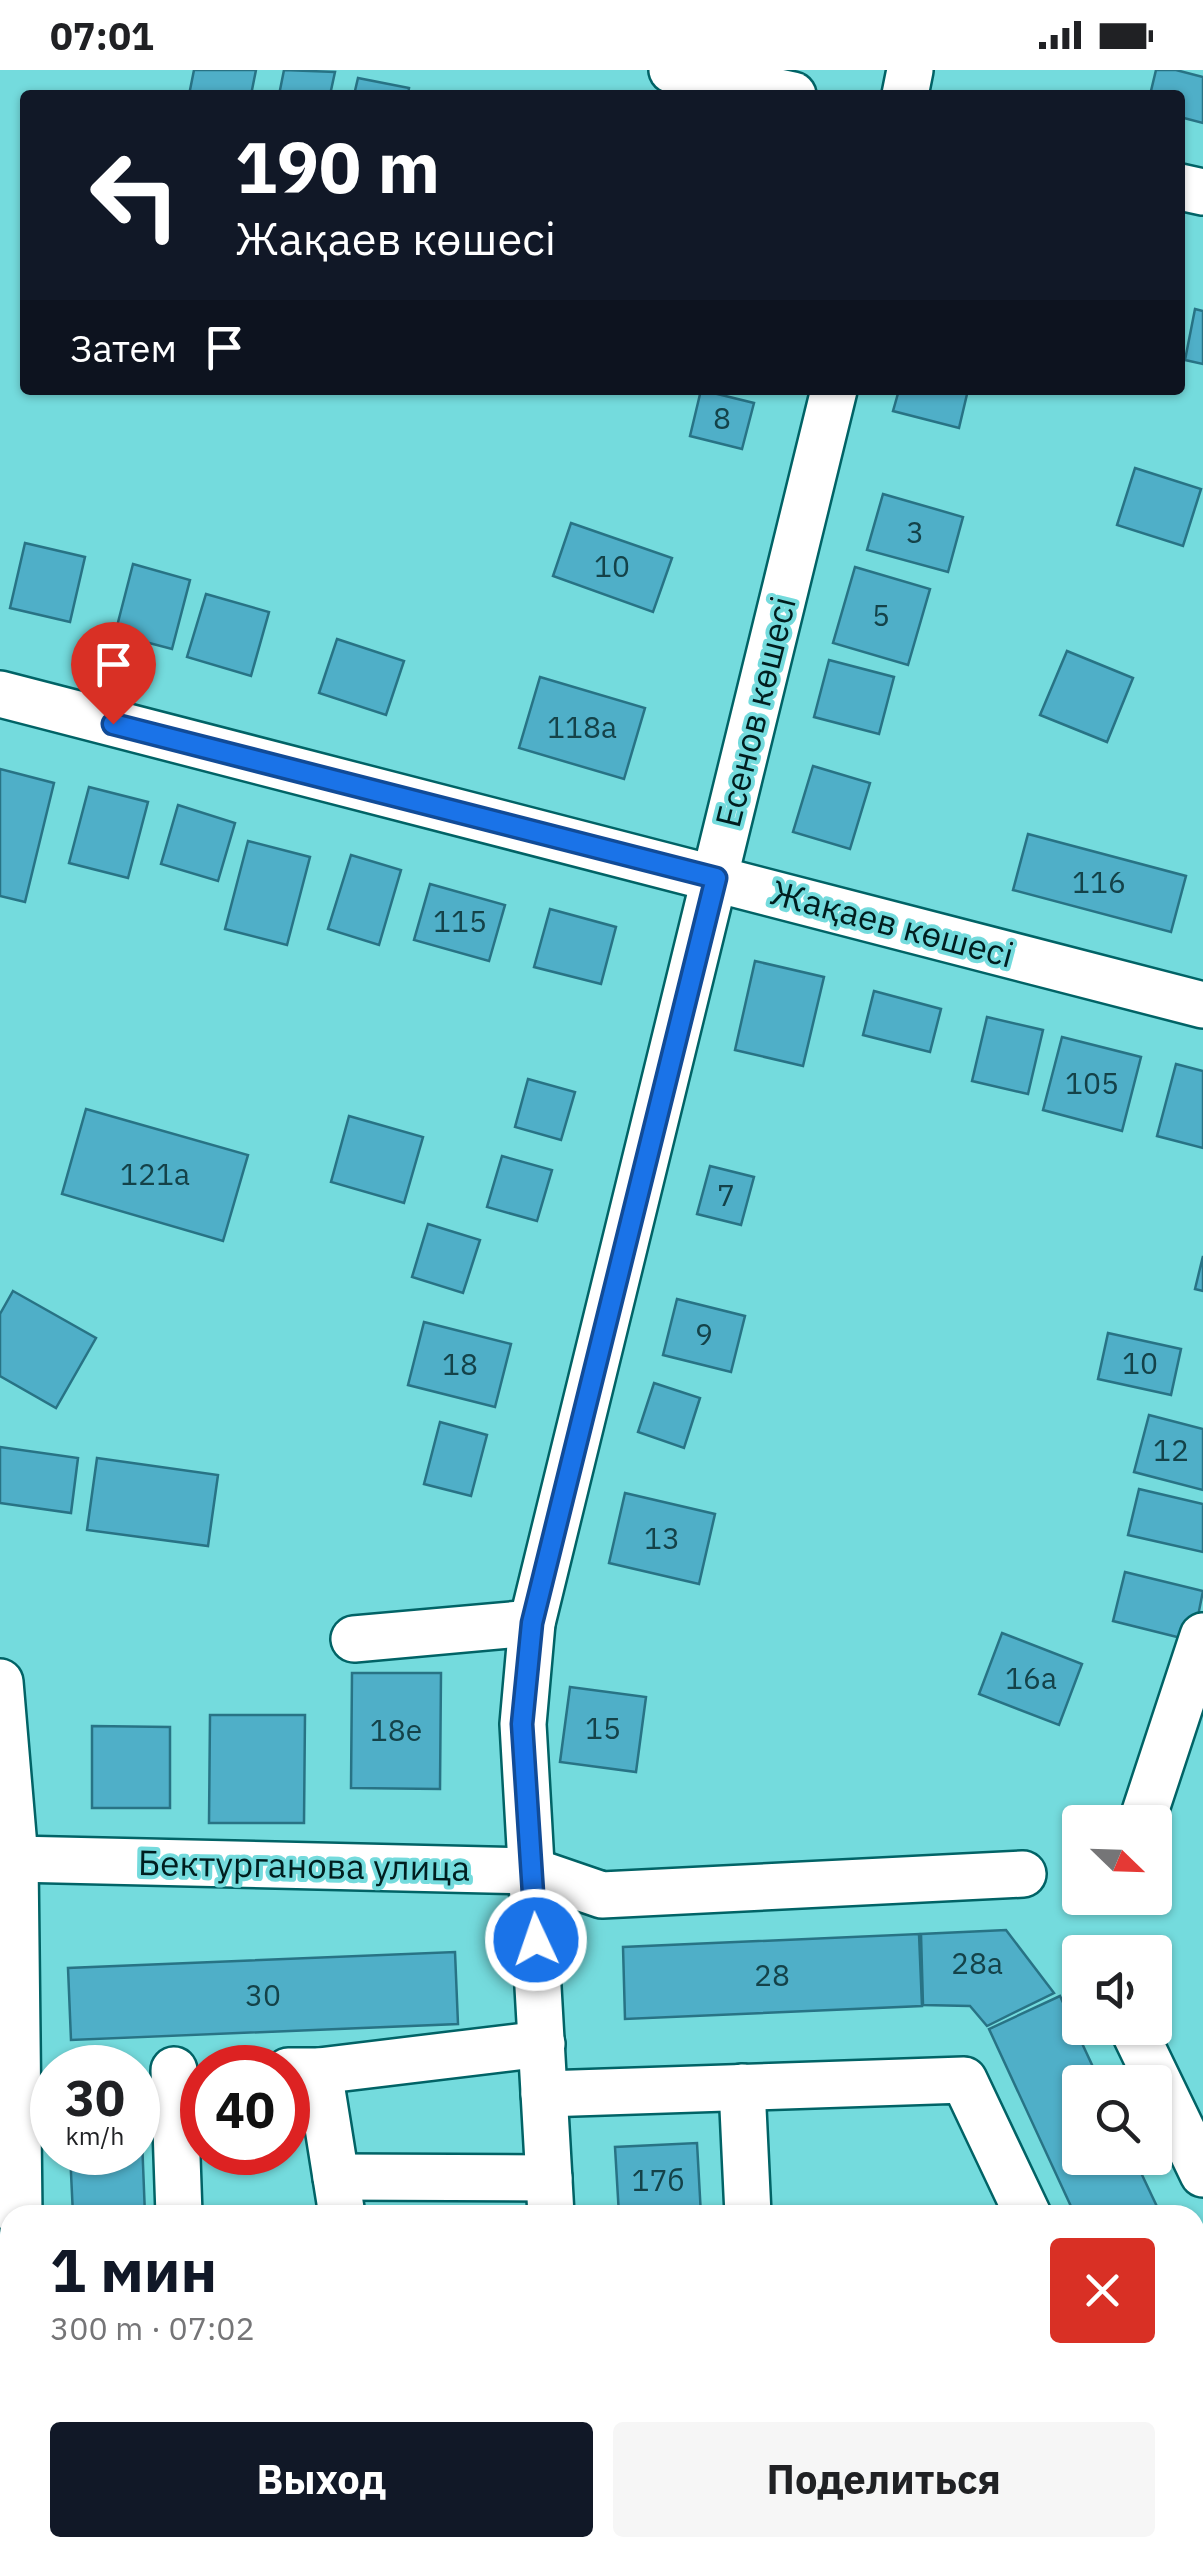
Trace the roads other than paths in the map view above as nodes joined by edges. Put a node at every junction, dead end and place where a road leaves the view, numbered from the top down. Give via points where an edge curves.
1 (672, 70) edge
2 (769, 90) edge
3 (833, 395) edge
4 (0, 694) edge
5 (716, 878) junction
6 (1203, 1005) edge
7 (532, 1623) junction
8 (1203, 1636) edge
9 (354, 1639) dead end
10 (0, 1682) edge
11 (1147, 1805) edge
12 (8, 1858) edge
13 (532, 1870) junction
14 (1023, 1874) dead end
15 (542, 2044) junction
16 (31, 2045) edge
17 (1140, 2045) edge
18 (171, 2070) edge
19 (310, 2070) edge
20 (30, 2086) edge
21 (742, 2087) junction
22 (544, 2094) junction
23 (310, 2095) edge
24 (9, 2168) edge
25 (1203, 2174) edge
26 (340, 2196) edge
27 (550, 2196) edge
28 (17, 2205) edge
29 (178, 2205) edge
30 (748, 2205) edge
31 (1023, 2205) edge

1 - 2 street
3 - 5 street, Есенов көшесі
4 - 5 street, Жақаев көшесі
5 - 6 street, Жақаев көшесі
5 - 7 street, Есенов көшесі
7 - 9 street
7 - 13 street, Есенов көшесі via 522,1724
8 - 11 street
10 - 12 street
12 - 13 street, Бектурганова улица
12 - 16 street
13 - 14 street, Бектурганова улица via 602,1895
13 - 15 street, Есенов көшесі
15 - 19 street
15 - 22 street, Есенов көшесі
17 - 25 street
18 - 29 street
20 - 24 street
21 - 22 street
21 - 30 street
21 - 31 street via 964,2080
22 - 27 street, Есенов көшесі
23 - 26 street
24 - 28 street
26 - 27 street

